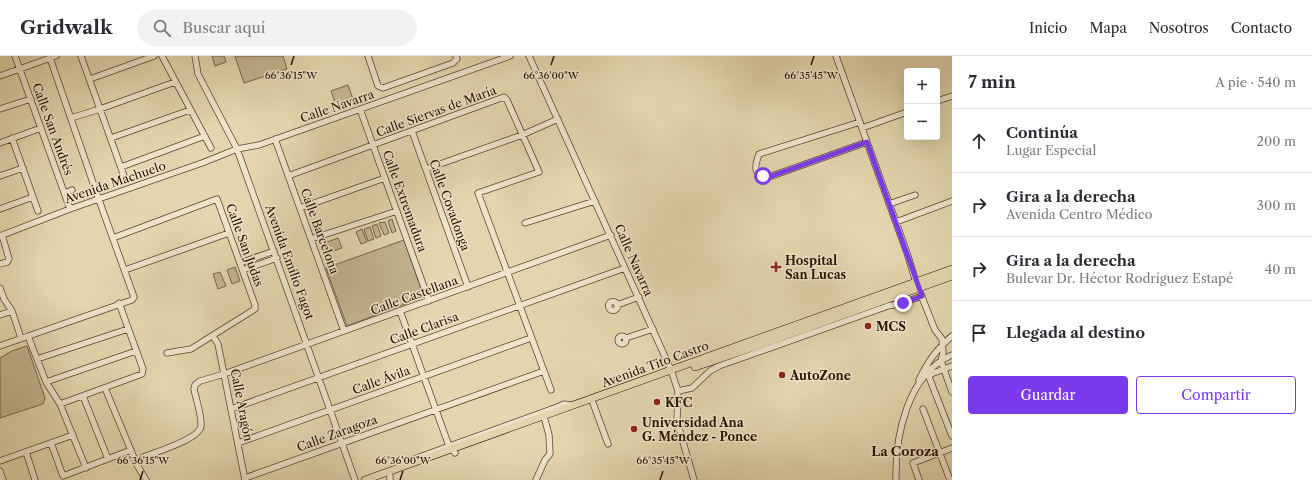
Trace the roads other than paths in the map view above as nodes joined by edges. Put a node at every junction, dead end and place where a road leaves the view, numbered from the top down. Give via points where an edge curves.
1 (15, 56) edge
2 (82, 56) edge
3 (154, 56) edge
4 (162, 56) edge
5 (195, 56) edge
6 (368, 56) edge
7 (456, 56) edge
8 (510, 56) edge
9 (529, 56) edge
10 (836, 56) edge
11 (53, 57) edge
12 (20, 68) junction
13 (0, 76) edge
14 (412, 78) junction
15 (90, 79) junction
16 (175, 82) junction
17 (416, 89) junction
18 (952, 96) edge
19 (31, 100) junction
20 (940, 100) edge
21 (0, 109) edge
22 (100, 109) junction
23 (360, 109) junction
24 (190, 110) junction
25 (904, 113) edge
26 (71, 118) junction
27 (558, 119) junction
28 (860, 122) junction
29 (41, 128) junction
30 (862, 128) junction
31 (412, 131) junction
32 (522, 134) junction
33 (205, 136) junction
34 (12, 138) junction
35 (111, 138) junction
36 (274, 139) junction
37 (867, 142) junction
38 (0, 143) edge
39 (373, 145) junction
40 (211, 148) dead end
41 (237, 149) junction
42 (121, 167) junction
43 (23, 168) junction
44 (426, 169) junction
45 (0, 176) edge
46 (288, 176) junction
47 (385, 178) junction
48 (125, 179) dead end
49 (72, 190) dead end
50 (65, 193) junction
51 (915, 195) dead end
52 (33, 197) junction
53 (99, 200) junction
54 (595, 201) junction
55 (952, 201) edge
56 (889, 204) junction
57 (300, 208) junction
58 (0, 209) edge
59 (70, 210) junction
60 (397, 210) junction
61 (38, 211) dead end
62 (896, 222) junction
63 (525, 223) dead end
64 (229, 233) junction
65 (1, 235) edge
66 (610, 235) junction
67 (113, 238) junction
68 (311, 239) junction
69 (274, 251) junction
70 (276, 258) junction
71 (240, 263) junction
72 (0, 264) edge
73 (625, 268) junction
74 (952, 269) edge
75 (125, 270) junction
76 (243, 270) junction
77 (507, 273) junction
78 (952, 276) edge
79 (917, 285) junction
80 (468, 287) junction
81 (0, 290) edge
82 (639, 298) junction
83 (923, 298) junction
84 (429, 301) junction
85 (119, 303) junction
86 (617, 305) dead end
87 (519, 306) junction
88 (12, 311) junction
89 (400, 311) junction
90 (0, 315) edge
91 (128, 329) junction
92 (653, 329) junction
93 (344, 331) junction
94 (28, 336) junction
95 (213, 336) junction
96 (952, 336) edge
97 (21, 338) junction
98 (531, 338) junction
99 (626, 338) dead end
100 (308, 344) junction
101 (412, 344) junction
102 (943, 344) junction
103 (0, 346) edge
104 (136, 351) junction
105 (167, 353) dead end
106 (948, 355) edge
107 (37, 360) junction
108 (941, 360) junction
109 (952, 367) edge
110 (944, 369) junction
111 (544, 371) junction
112 (672, 372) junction
113 (224, 374) junction
114 (319, 377) junction
115 (424, 377) junction
116 (46, 382) junction
117 (105, 388) junction
118 (916, 389) junction
119 (551, 390) dead end
120 (678, 391) junction
121 (952, 392) edge
122 (83, 396) junction
123 (593, 403) junction
124 (60, 404) junction
125 (231, 408) junction
126 (924, 409) dead end
127 (331, 410) junction
128 (436, 410) junction
129 (545, 415) junction
130 (73, 435) junction
131 (952, 436) edge
132 (51, 443) junction
133 (238, 443) junction
134 (343, 443) junction
135 (608, 444) dead end
136 (952, 448) edge
137 (130, 450) junction
138 (452, 450) junction
139 (26, 452) junction
140 (940, 453) junction
141 (143, 456) dead end
142 (108, 459) junction
143 (0, 461) edge
144 (86, 468) junction
145 (0, 472) edge
146 (389, 476) edge
147 (245, 479) edge
148 (3, 480) edge
149 (36, 480) edge
150 (146, 480) edge
151 (355, 480) edge
152 (365, 480) edge
153 (379, 480) edge
154 (536, 480) edge
155 (694, 480) edge
156 (896, 480) edge
157 (919, 480) edge
158 (950, 480) edge

1 - 12 street, Calle San Andrés
2 - 15 street
3 - 15 street
4 - 16 street
5 - 41 street, Avenida Emilio Fagot via 198,74
6 - 14 street via 378,86 383,88
7 - 14 street via 457,59 453,63
8 - 17 street, Calle Navarra
9 - 27 street, Calle Navarra
10 - 28 street
11 - 12 street
11 - 26 street
12 - 13 street
12 - 19 street, Calle San Andrés
14 - 17 street
15 - 22 street
16 - 22 street
16 - 24 street
17 - 23 street, Calle Navarra
18 - 20 street
19 - 21 street
19 - 29 street, Calle San Andrés
22 - 26 street
22 - 35 street
23 - 36 street, Calle Navarra
23 - 39 street, Calle Extremadura
24 - 33 street
24 - 35 street
25 - 30 street
26 - 53 street
27 - 32 street
27 - 54 street, Calle Navarra
28 - 30 street
28 - 37 street via 759,154 756,171 769,177
29 - 34 street
29 - 50 street, Calle San Andrés
30 - 37 street
31 - 32 street, Calle Siervas de María via 504,97
31 - 39 street, Calle Siervas de María
31 - 44 street, Calle Covadonga
32 - 44 street
32 - 77 street, Calle Siervas de María via 539,172 478,193
33 - 40 street
33 - 42 street
34 - 38 street
34 - 43 street
35 - 42 street
36 - 41 street, Calle Navarra
36 - 46 street, Calle Barcelona
37 - 56 street
39 - 46 street, Calle Siervas de María
39 - 47 street, Calle Extremadura
41 - 53 street, Avenida Machuelo
41 - 69 street, Avenida Emilio Fagot
42 - 48 street
43 - 45 street
43 - 52 street
44 - 80 street, Calle Covadonga
46 - 57 street, Calle Barcelona
47 - 57 street
47 - 60 street, Calle Extremadura
49 - 50 street
50 - 59 street, Calle San Andrés
51 - 56 street
52 - 58 street
52 - 61 street
53 - 59 street, Avenida Machuelo
53 - 67 street
54 - 63 street
54 - 66 street, Calle Navarra
55 - 62 street
56 - 62 street
57 - 68 street, Calle Barcelona
59 - 65 street, Avenida Machuelo
60 - 68 street
60 - 84 street, Calle Extremadura
62 - 79 street
64 - 67 street, Calle San Judas via 217,199
64 - 71 street, Calle San Judas
64 - 75 street
65 - 72 street via 9,259
66 - 73 street, Calle Navarra
66 - 77 street, Calle Castellana
67 - 75 street
68 - 93 street, Calle Barcelona
69 - 70 street, Avenida Emilio Fagot
69 - 71 street
70 - 76 street
70 - 100 street, Avenida Emilio Fagot
71 - 76 street, Calle San Judas
73 - 82 street, Calle Navarra
73 - 87 street, Calle Clarisa
74 - 79 main road, Avenida Tito Castro
75 - 85 street via 134,297 132,300
76 - 95 street, Calle San Judas via 255,309
77 - 80 street, Calle Castellana
77 - 87 street, Calle Siervas de María
78 - 79 main road, Avenida Tito Castro
79 - 83 street
79 - 112 main road, Avenida Tito Castro
80 - 84 street, Calle Castellana
81 - 88 street
82 - 86 street
82 - 92 street, Calle Navarra
83 - 102 street
83 - 120 street via 888,306 719,366 692,388
84 - 89 street, Calle Castellana
85 - 91 street
85 - 94 street
87 - 98 street, Calle Siervas de María
87 - 101 street, Calle Clarisa
88 - 90 street
88 - 97 street
89 - 93 street, Calle Castellana
89 - 101 street
91 - 104 street
91 - 107 street
92 - 99 street
92 - 112 street, Calle Navarra
93 - 100 street, Calle Castellana
94 - 97 street
94 - 107 street
95 - 105 street, Calle San Judas via 191,349
95 - 113 street, Calle Aragón via 218,344
96 - 102 street
97 - 103 street
98 - 111 street, Calle Siervas de María
98 - 115 street, Calle Ávila
100 - 113 street, Calle Castellana
100 - 114 street, Avenida Emilio Fagot
101 - 114 street, Calle Clarisa
101 - 115 street
102 - 106 street
102 - 118 street via 926,365
104 - 116 street
104 - 117 street via 143,369 142,374
106 - 108 street
106 - 109 street
107 - 116 street
108 - 110 street
108 - 118 street
109 - 110 street
110 - 121 street
110 - 131 street via 929,377
111 - 119 street, Calle Siervas de María
111 - 128 street, Calle Zaragoza
112 - 120 street, Calle Navarra
112 - 123 main road, Avenida Tito Castro
112 - 129 main road, Avenida Tito Castro
113 - 125 street, Calle Aragón
113 - 141 street, Calle Castellana via 195,385 202,424 197,434
114 - 125 street, Calle Clarisa
114 - 127 street, Avenida Emilio Fagot
115 - 127 street, Calle Ávila
115 - 128 street
116 - 124 street
117 - 122 street
117 - 137 street
118 - 156 street via 907,405 896,460
120 - 155 street, Calle Navarra via 677,421
122 - 124 street
122 - 142 street
123 - 129 main road, Avenida Tito Castro
123 - 135 street
124 - 130 street
125 - 133 street, Calle Aragón
126 - 140 street
127 - 133 street, Calle Ávila
127 - 134 street, Avenida Emilio Fagot
128 - 134 street, Calle Zaragoza
128 - 138 street
129 - 138 main road, Avenida Tito Castro
129 - 154 street via 550,454 544,460
130 - 132 street
130 - 144 street
132 - 139 street
132 - 144 street via 63,476
133 - 147 street, Calle Aragón
134 - 147 street, Calle Zaragoza
134 - 151 street, Avenida Emilio Fagot
136 - 140 street
137 - 142 street
137 - 150 street
138 - 146 main road, Avenida Tito Castro
138 - 146 street via 405,462
139 - 143 street
139 - 149 street
140 - 157 street via 913,463
140 - 158 street
142 - 144 street
145 - 148 street
146 - 152 main road, Avenida Tito Castro
146 - 153 main road, Avenida Tito Castro

